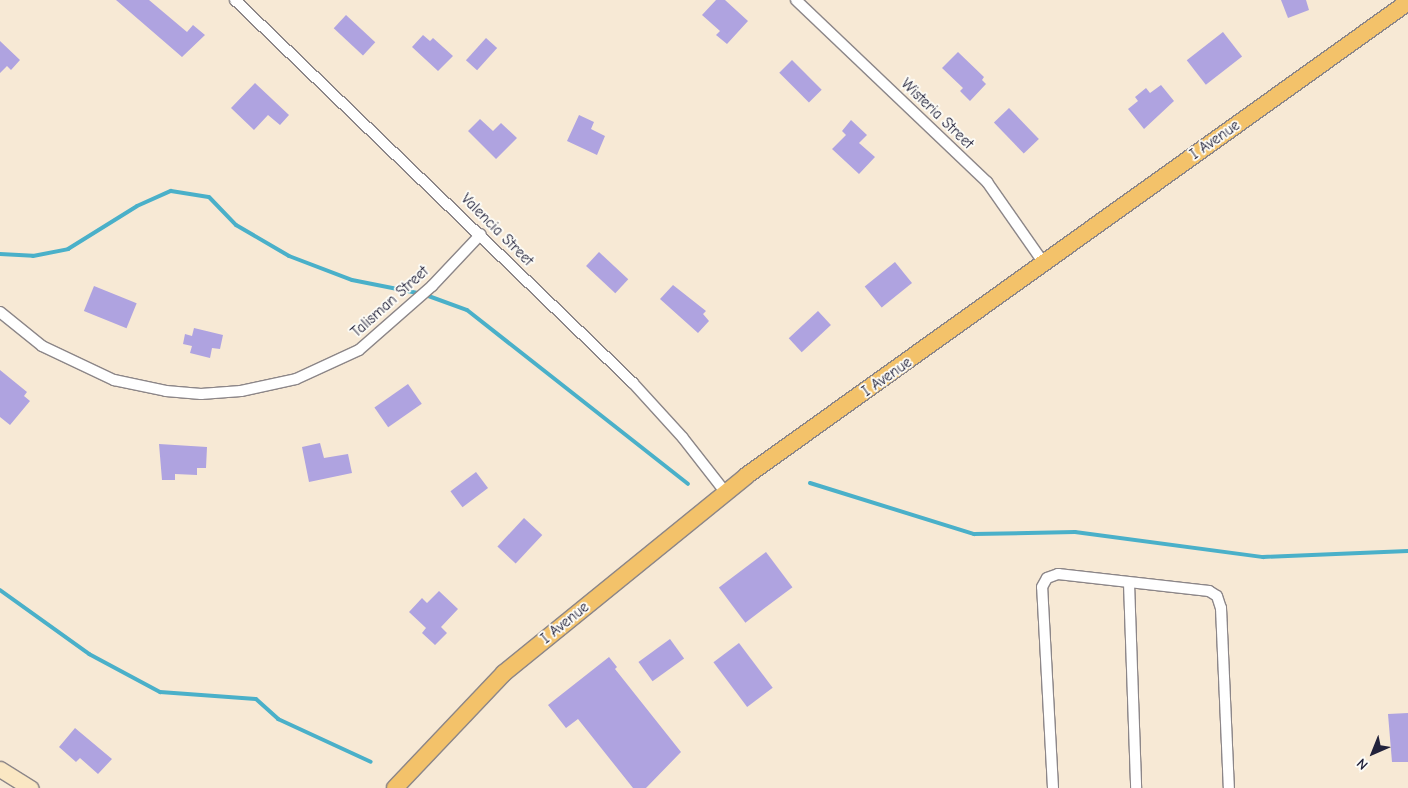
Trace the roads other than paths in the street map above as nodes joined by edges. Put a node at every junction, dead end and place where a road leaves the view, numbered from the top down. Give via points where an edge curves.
1 (235, 0) edge
2 (796, 0) edge
3 (1408, 2) edge
4 (481, 234) junction
5 (1043, 262) junction
6 (0, 312) edge
7 (726, 492) junction
8 (1129, 582) junction
9 (0, 769) edge
10 (31, 788) edge
11 (395, 788) edge
12 (1053, 788) edge
13 (1136, 788) edge
14 (1229, 788) edge

1 - 4 street, Valencia Street
2 - 5 street, Wisteria Street via 987,182
3 - 5 main road, I Avenue
4 - 6 street, Talisman Street via 432,286 359,350 296,379 241,391 201,394 166,391 114,380 42,346
4 - 7 street, Valencia Street via 633,383
5 - 7 main road, I Avenue
7 - 11 main road, I Avenue via 504,674
8 - 12 street via 1058,574 1047,578 1042,587
8 - 13 street
8 - 14 street via 1209,591 1217,596 1221,608
9 - 10 street

